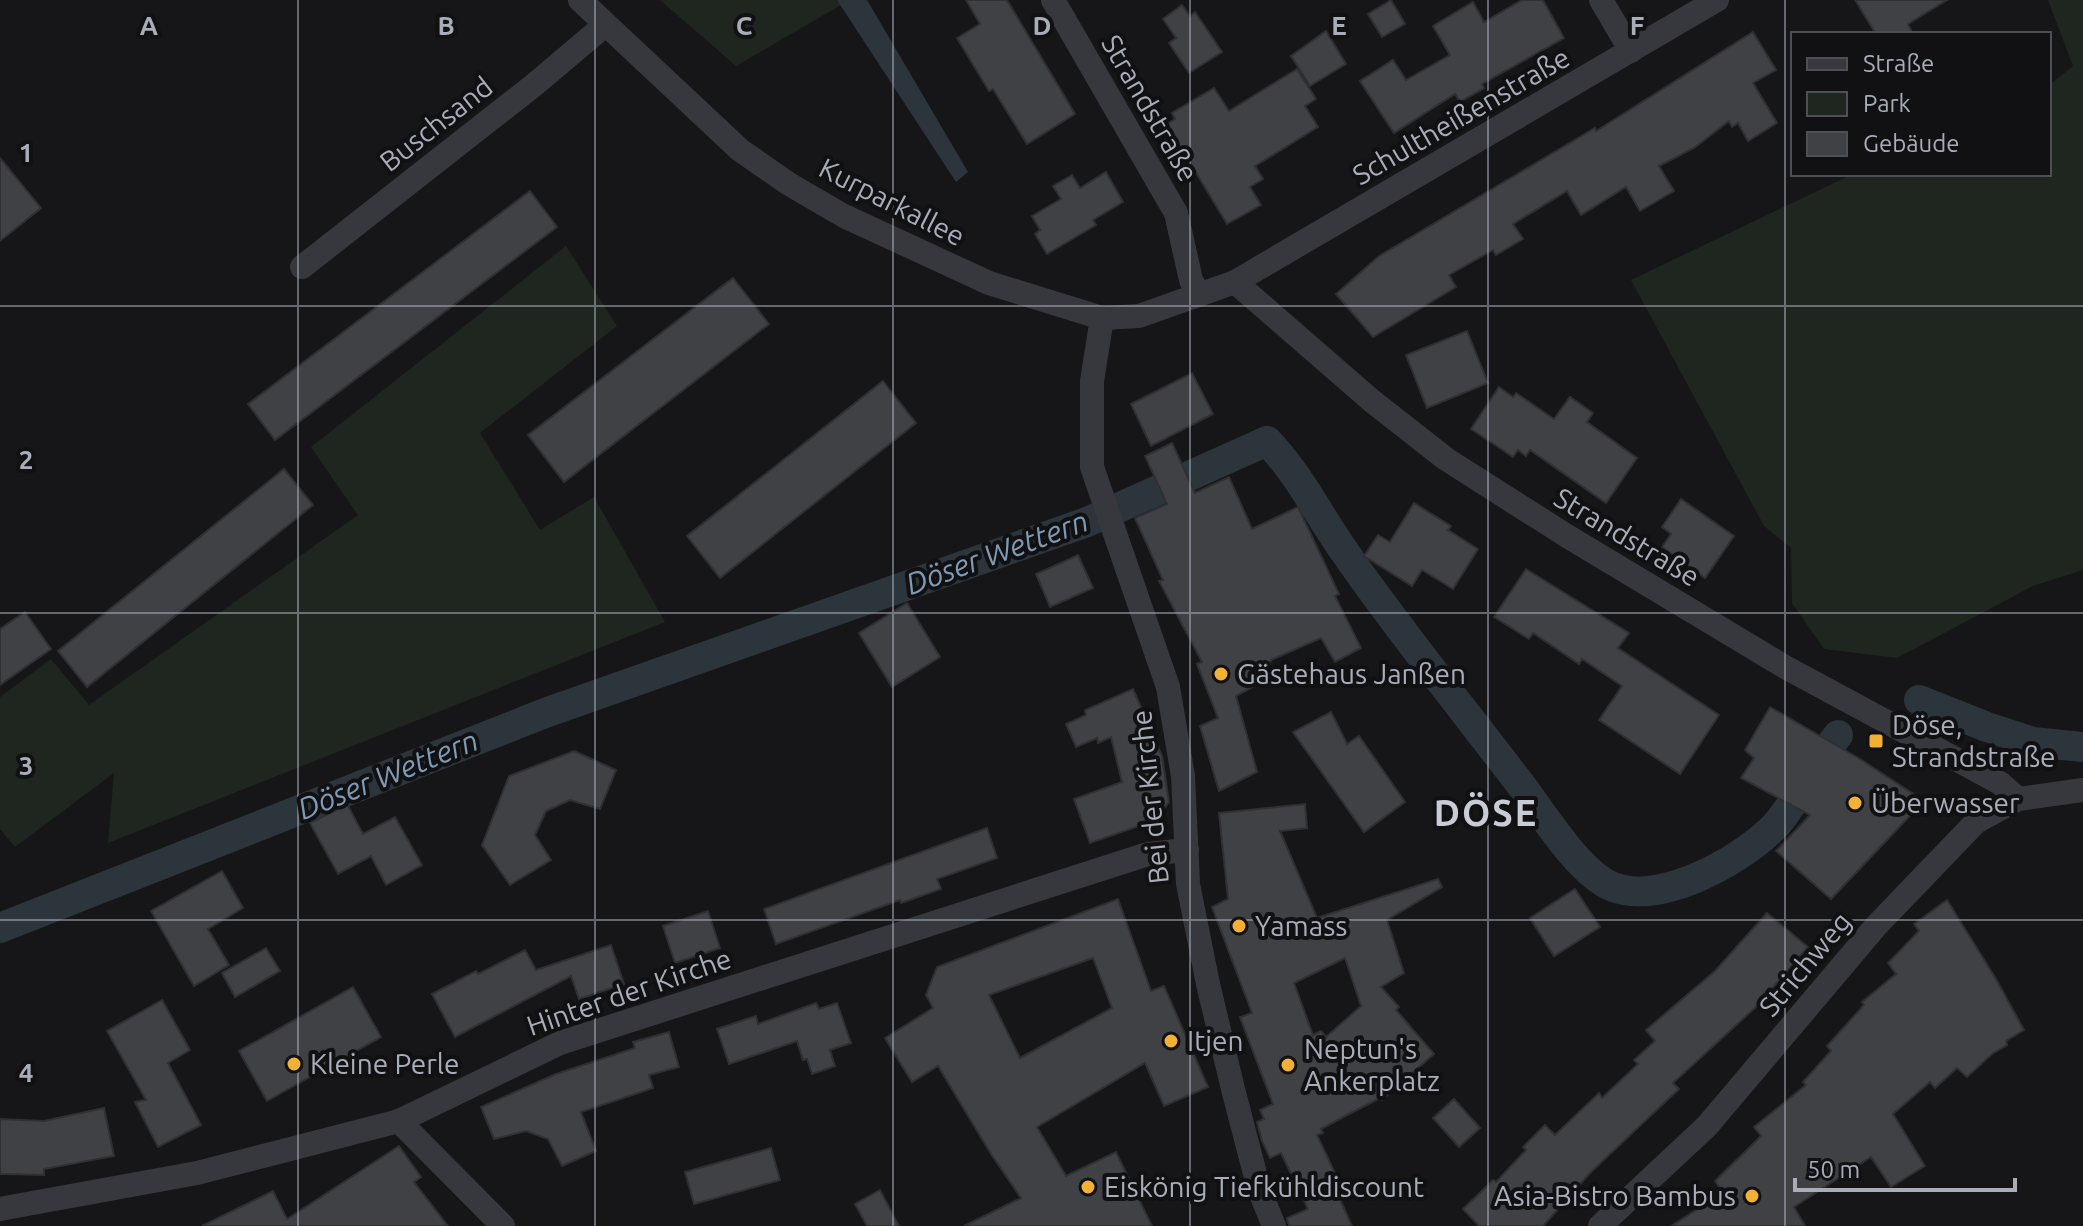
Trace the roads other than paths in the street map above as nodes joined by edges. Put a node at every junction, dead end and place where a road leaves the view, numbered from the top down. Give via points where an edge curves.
1 (580, 0) edge
2 (1053, 0) edge
3 (1601, 0) edge
4 (1717, 0) edge
5 (605, 25) junction
6 (1631, 51) junction
7 (302, 267) dead end
8 (1235, 282) junction
9 (1199, 295) junction
10 (1102, 318) junction
11 (2083, 790) edge
12 (2018, 799) junction
13 (1187, 850) junction
14 (399, 1121) junction
15 (0, 1209) edge
16 (503, 1226) edge
17 (1274, 1226) edge
18 (1600, 1226) edge

1 - 5 street, Kurparkallee
2 - 9 street, Strandstraße via 1176,213
3 - 6 street
4 - 6 street, Schultheißenstraße
5 - 7 street, Buschsand
5 - 10 street, Kurparkallee via 740,150 830,208 989,283
6 - 8 street, Schultheißenstraße
8 - 9 street, Kurparkallee
8 - 12 street, Strandstraße via 1446,459 1785,667 2000,783
9 - 10 street, Kurparkallee via 1139,316
10 - 13 street, Bei der Kirche via 1092,381 1092,467 1168,687 1183,776
11 - 12 street, Strichweg
12 - 18 street, Strichweg via 1976,822 1948,849 1707,1126
13 - 14 street, Hinter der Kirche via 1148,854 560,1043
13 - 17 street, Bei der Kirche via 1188,884 1208,984 1259,1189
14 - 15 street, Hinter der Kirche via 197,1173
14 - 16 street

